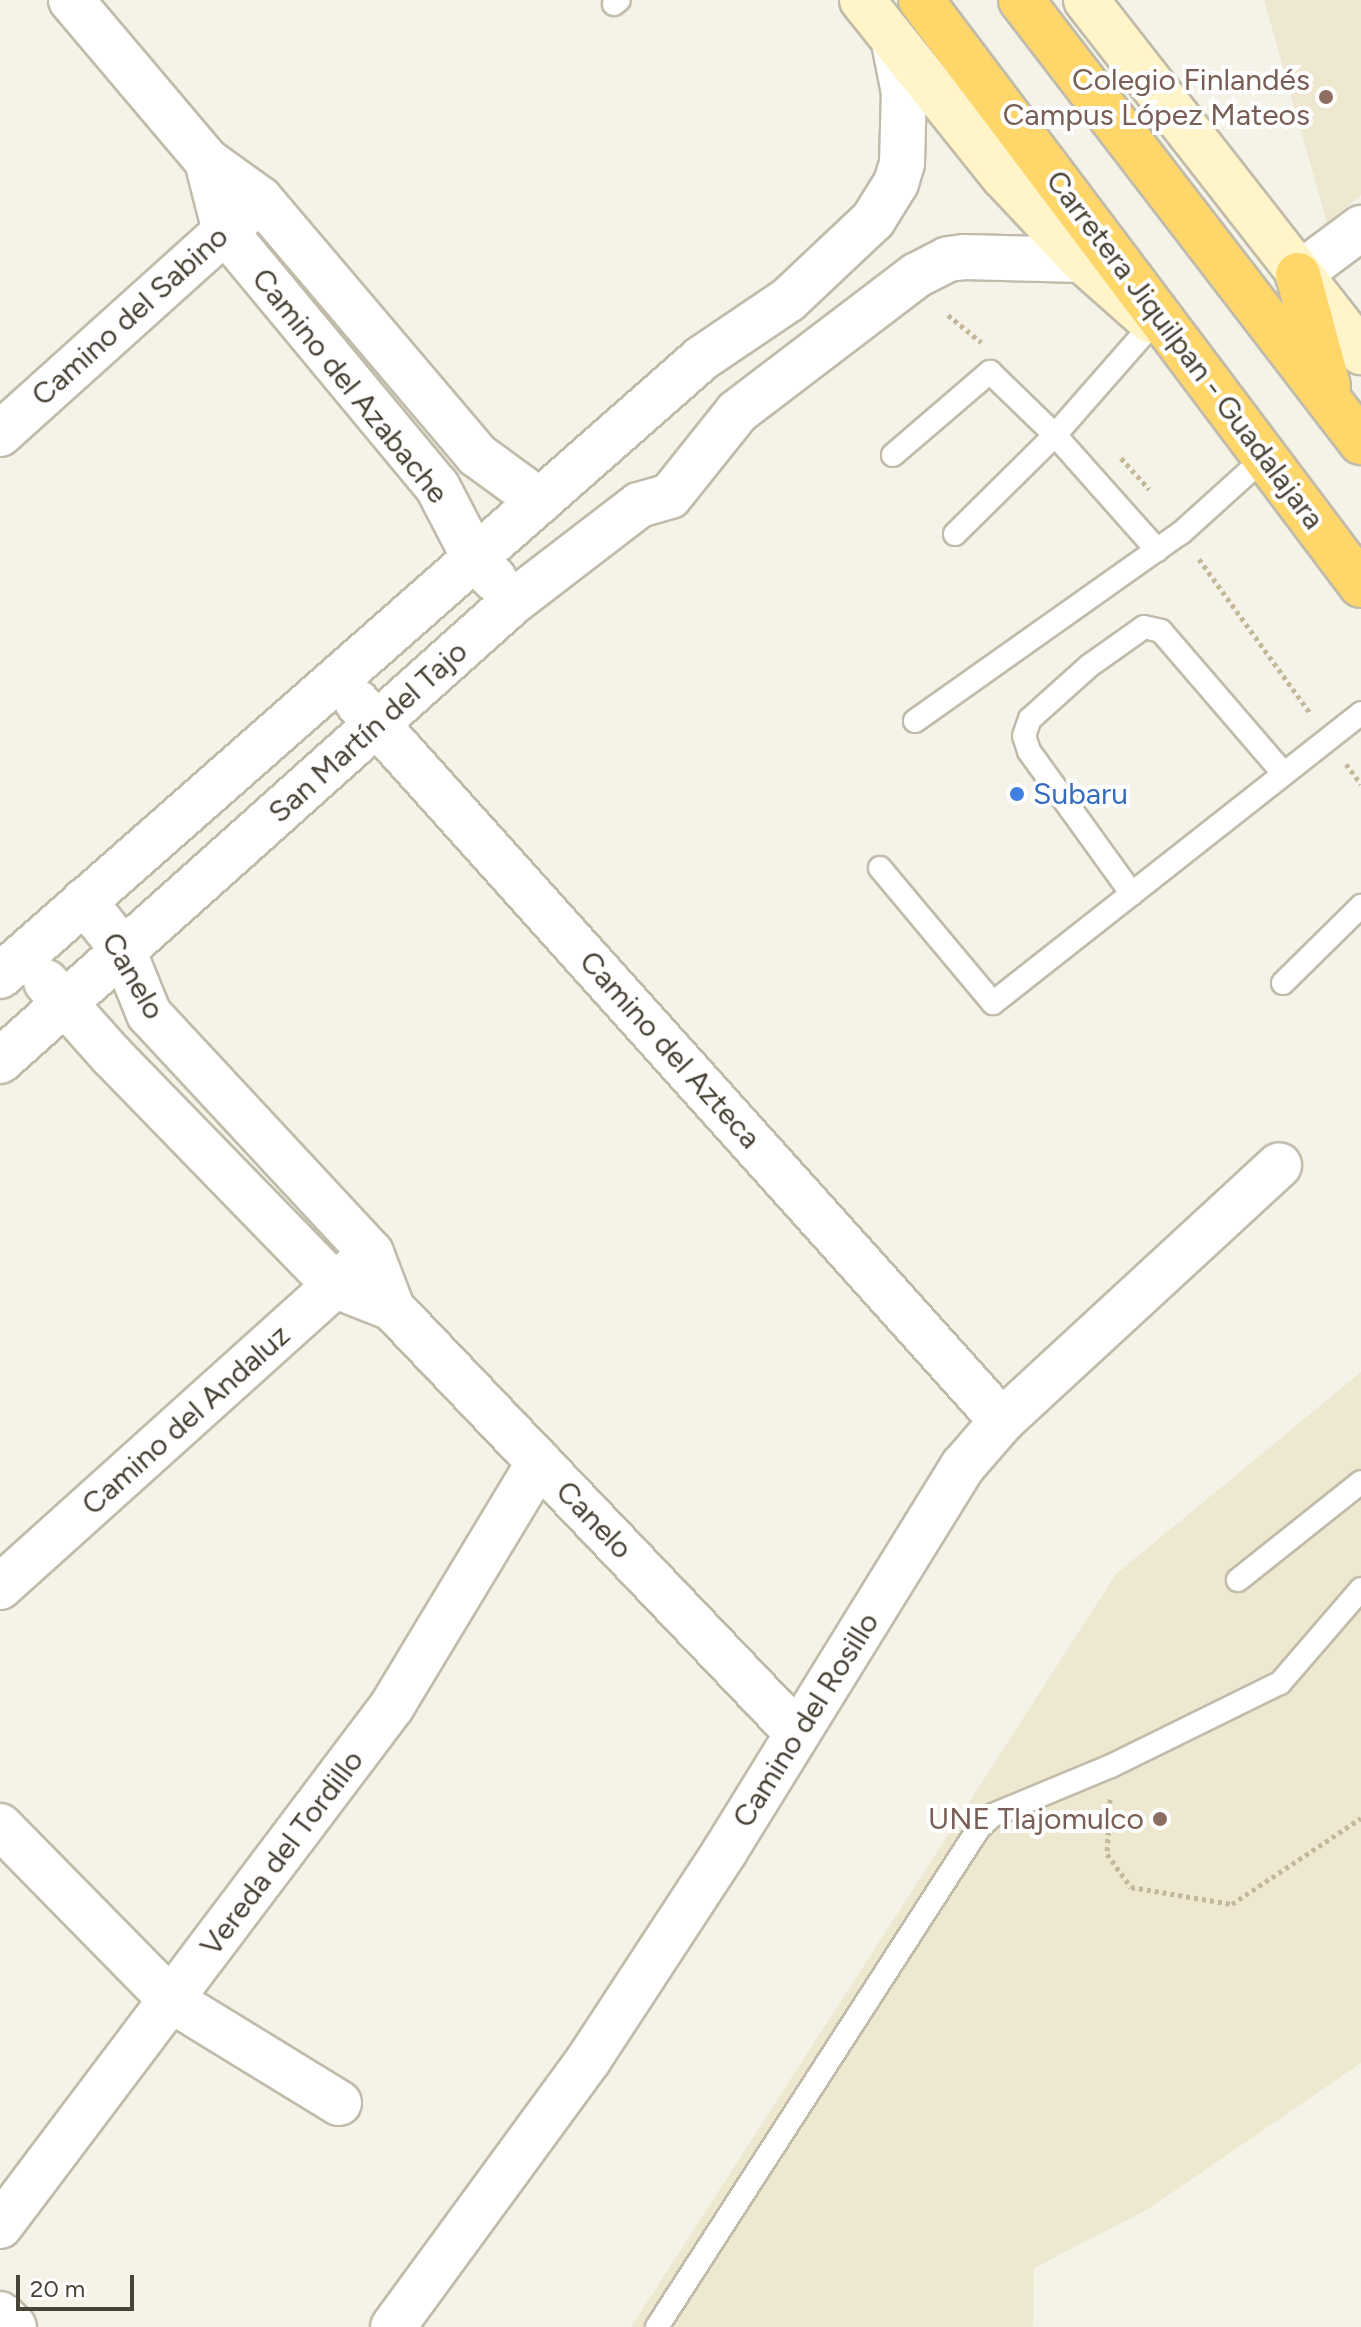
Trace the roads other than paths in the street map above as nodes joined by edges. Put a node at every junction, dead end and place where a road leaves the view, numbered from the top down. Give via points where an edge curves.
1 (71, 0) edge
2 (862, 0) edge
3 (921, 0) edge
4 (1021, 0) edge
5 (1086, 0) edge
6 (894, 42) junction
7 (207, 161) junction
8 (260, 199) junction
9 (1361, 228) edge
10 (225, 231) junction
11 (1082, 260) junction
12 (1298, 275) junction
13 (1153, 323) junction
14 (1361, 352) edge
15 (1192, 357) junction
16 (702, 358) junction
17 (1332, 404) junction
18 (737, 412) junction
19 (0, 434) edge
20 (1055, 435) junction
21 (1361, 442) edge
22 (893, 455) dead end
23 (1265, 457) junction
24 (540, 501) junction
25 (955, 534) dead end
26 (1157, 550) junction
27 (475, 559) junction
28 (1361, 585) edge
29 (514, 601) junction
30 (337, 679) junction
31 (1361, 713) edge
32 (915, 721) dead end
33 (377, 724) junction
34 (1283, 773) junction
35 (880, 868) dead end
36 (1132, 894) junction
37 (84, 901) junction
38 (1361, 906) edge
39 (123, 950) junction
40 (12, 966) edge
41 (1283, 983) dead end
42 (64, 1003) junction
43 (0, 1061) edge
44 (1279, 1165) dead end
45 (371, 1253) junction
46 (336, 1286) junction
47 (392, 1308) junction
48 (1002, 1421) junction
49 (539, 1462) junction
50 (1361, 1482) edge
51 (1238, 1580) dead end
52 (0, 1587) edge
53 (1361, 1589) edge
54 (797, 1733) junction
55 (0, 1826) edge
56 (171, 2000) junction
57 (339, 2103) dead end
58 (0, 2226) edge
59 (0, 2314) edge
60 (14, 2327) edge
61 (393, 2327) edge
62 (657, 2327) edge

1 - 7 street, Camino del Azabache
2 - 6 street
3 - 15 highway, Carretera Jiquilpan - Guadalajara
4 - 17 highway
5 - 12 street
6 - 11 street via 965,133
6 - 16 street, San Martín del Tajo via 905,131 896,183 873,220 788,300
7 - 8 street, Camino del Azabache
7 - 10 street, Camino del Azabache
8 - 10 street, Camino del Sabino
8 - 24 street, Camino del Azabache via 477,455
9 - 12 street
10 - 19 street, Camino del Sabino
10 - 27 street, Camino del Azabache via 437,486
11 - 13 street
11 - 18 street, San Martín del Tajo via 948,259 917,275
12 - 14 street
12 - 17 highway
13 - 15 street
13 - 20 lane
15 - 23 highway, Carretera Jiquilpan - Guadalajara
16 - 18 street via 708,382
16 - 24 street, San Martín del Tajo
17 - 21 highway
18 - 29 street, San Martín del Tajo via 670,496 639,505
20 - 22 lane via 990,372
20 - 25 lane
20 - 26 lane
23 - 26 lane
23 - 28 highway, Carretera Jiquilpan - Guadalajara
24 - 27 street, San Martín del Tajo
26 - 32 lane
27 - 29 street, Camino del Azabache
27 - 30 street, San Martín del Tajo
29 - 33 street, San Martín del Tajo
30 - 33 street, Camino del Azteca
30 - 37 street, San Martín del Tajo
31 - 34 lane
33 - 39 street, San Martín del Tajo
33 - 48 street, Camino del Azteca
34 - 36 lane
34 - 36 lane via 1161,631 1144,627 1089,666 1030,719 1024,736 1029,751
35 - 36 lane via 993,1003
37 - 39 street, Canelo
37 - 40 street, San Martín del Tajo
38 - 41 lane
39 - 42 street, San Martín del Tajo
39 - 45 street, Canelo via 149,1014
40 - 42 street, Canelo
42 - 43 street, San Martín del Tajo
42 - 46 street, Canelo
44 - 48 street, Camino del Rosillo
45 - 46 street, Camino del Andaluz
45 - 47 street, Canelo
46 - 47 street, Canelo
46 - 52 street, Camino del Andaluz
47 - 49 street, Canelo
48 - 54 street, Camino del Rosillo via 963,1466
49 - 54 street, Canelo
49 - 56 street, Vereda del Tordillo via 392,1706
50 - 51 lane
53 - 62 lane via 1280,1683 1111,1766 993,1815 979,1828
54 - 61 street, Camino del Rosillo via 589,2059
55 - 56 street
56 - 57 street
56 - 58 street, Vereda del Tordillo
59 - 60 street

